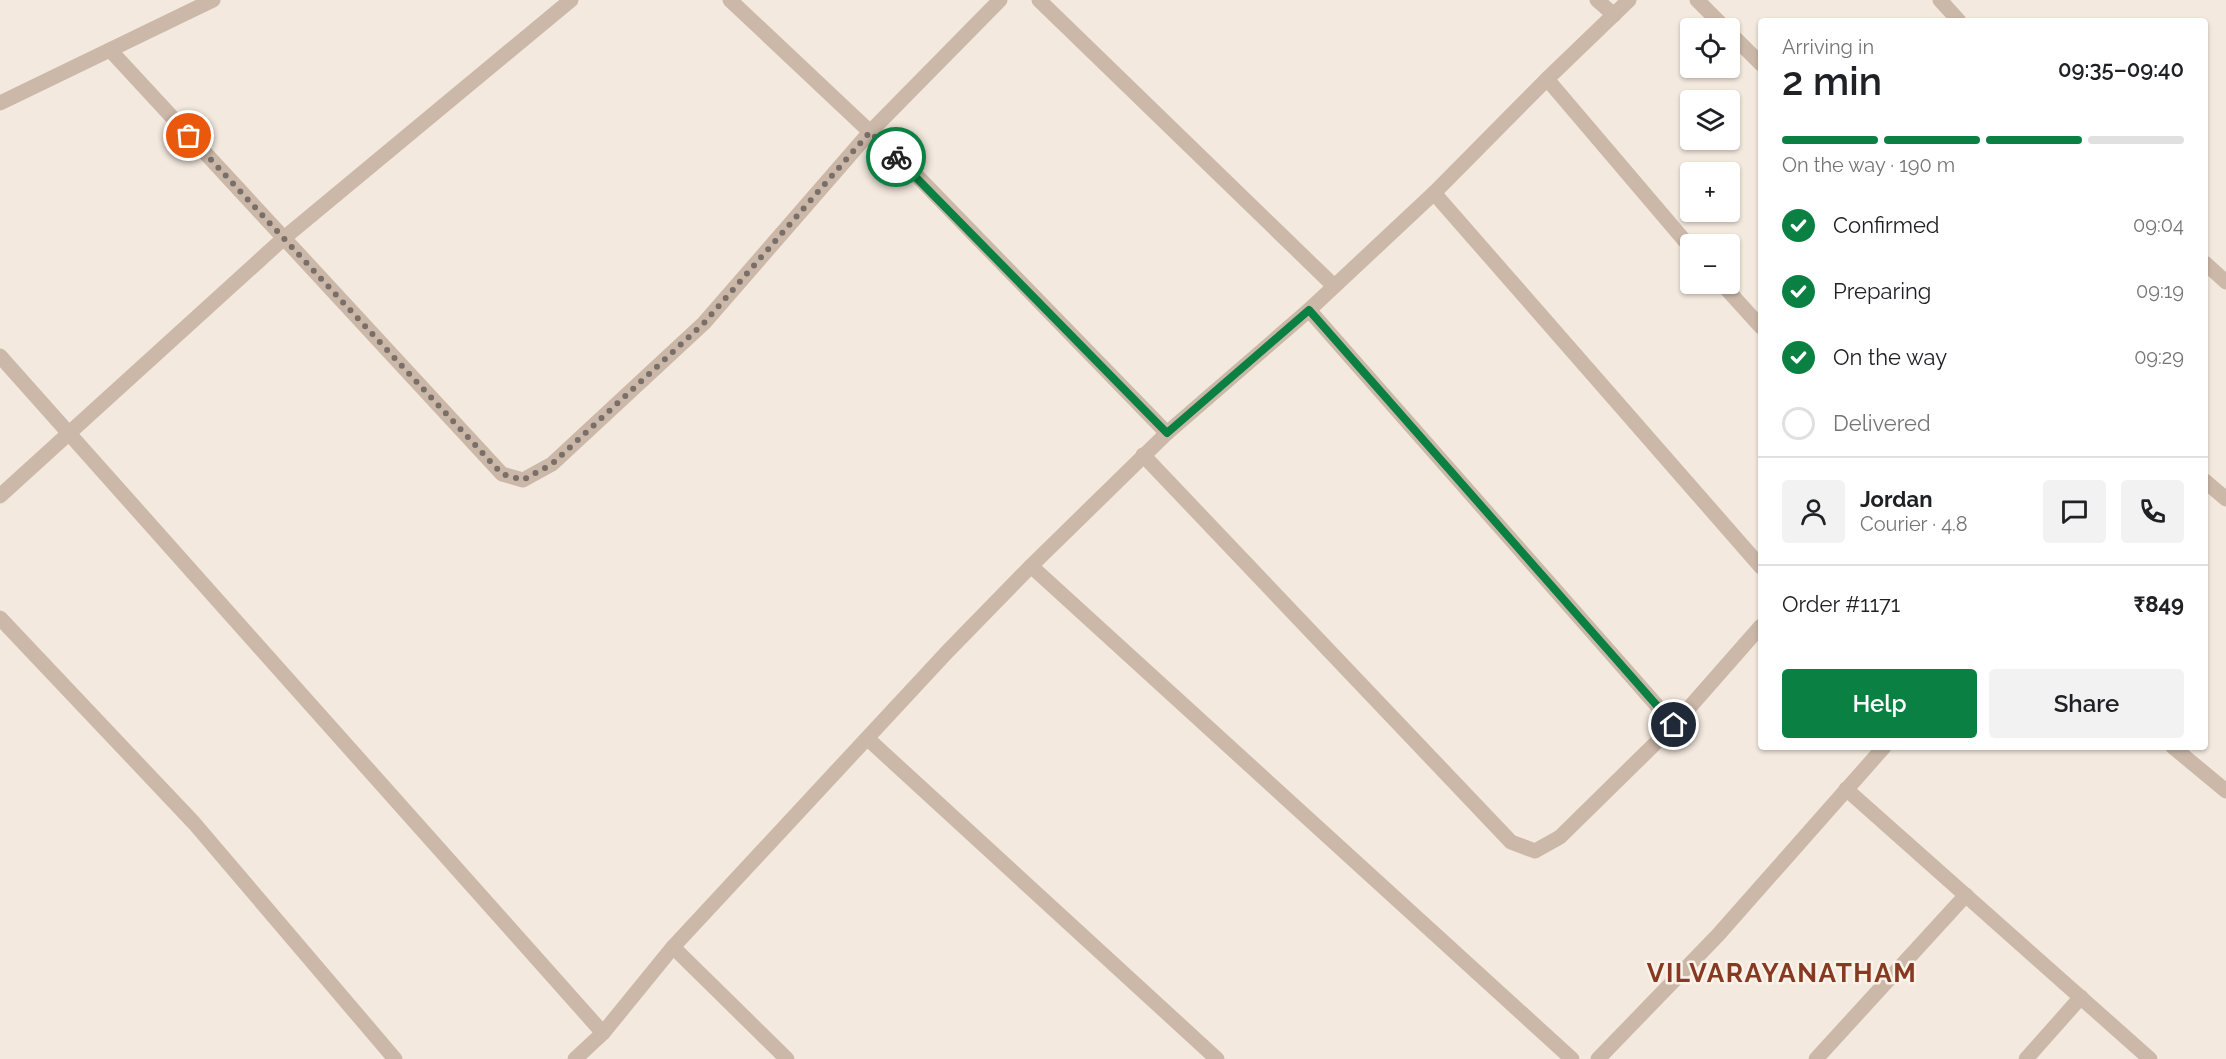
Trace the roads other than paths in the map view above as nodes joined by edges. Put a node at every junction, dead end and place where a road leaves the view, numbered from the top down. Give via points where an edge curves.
1 (213, 0) edge
2 (571, 0) edge
3 (730, 0) edge
4 (1000, 0) edge
5 (1039, 0) edge
6 (1597, 0) edge
7 (1629, 0) edge
8 (1697, 0) edge
9 (1940, 0) edge
10 (1614, 15) junction
11 (1715, 18) edge
12 (1956, 18) edge
13 (1740, 43) edge
14 (110, 50) junction
15 (1758, 61) edge
16 (1547, 79) junction
17 (0, 103) edge
18 (870, 132) junction
19 (1434, 193) junction
20 (1680, 235) edge
21 (284, 238) junction
22 (2208, 266) edge
23 (2226, 282) edge
24 (1334, 286) junction
25 (1731, 294) edge
26 (1309, 310) junction
27 (1758, 324) edge
28 (0, 356) edge
29 (1167, 433) junction
30 (68, 434) junction
31 (1143, 455) junction
32 (2208, 484) edge
33 (0, 496) edge
34 (2226, 499) edge
35 (1758, 564) edge
36 (1030, 566) junction
37 (0, 618) edge
38 (1758, 629) edge
39 (1674, 725) junction
40 (868, 739) junction
41 (1881, 750) edge
42 (2177, 750) edge
43 (1846, 789) junction
44 (2226, 791) edge
45 (1966, 895) junction
46 (673, 947) junction
47 (2081, 997) junction
48 (603, 1033) junction
49 (395, 1059) edge
50 (575, 1059) edge
51 (787, 1059) edge
52 (1217, 1059) edge
53 (1572, 1059) edge
54 (1598, 1059) edge
55 (1816, 1059) edge
56 (2026, 1059) edge
57 (2150, 1059) edge

1 - 14 street
2 - 21 street
3 - 18 street
4 - 18 street
5 - 24 street
6 - 10 street
7 - 10 street
8 - 11 street
9 - 12 street
10 - 16 street
13 - 15 street
14 - 17 street
14 - 21 street
16 - 19 street
16 - 20 street
18 - 21 street via 704,323 552,464 523,480 502,474
18 - 29 street
19 - 24 street
19 - 35 street
21 - 30 street
22 - 23 street
24 - 26 street
25 - 27 street
26 - 29 street
26 - 39 street
28 - 30 street
29 - 31 street
30 - 33 street
30 - 48 street
31 - 36 street
31 - 39 street via 1510,842 1535,851 1560,837
32 - 34 street
36 - 40 street
36 - 53 street
37 - 49 street via 194,823
38 - 39 street
40 - 46 street
40 - 52 street
41 - 43 street
42 - 44 street
43 - 45 street
43 - 54 street via 1718,935
45 - 47 street
45 - 55 street
46 - 48 street
46 - 51 street
47 - 56 street
47 - 57 street
48 - 50 street

